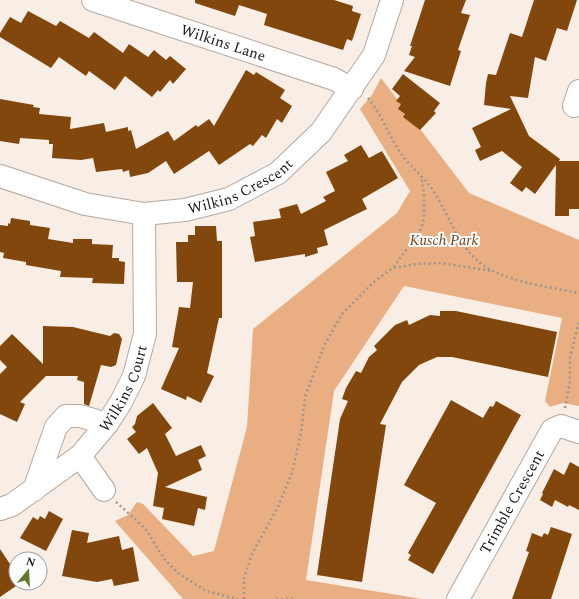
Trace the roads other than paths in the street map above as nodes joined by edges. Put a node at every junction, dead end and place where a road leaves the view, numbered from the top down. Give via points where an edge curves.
1 (93, 0) edge
2 (392, 0) edge
3 (359, 93) junction
4 (0, 176) edge
5 (144, 214) junction
6 (106, 424) junction
7 (579, 432) edge
8 (80, 456) junction
9 (34, 490) junction
10 (104, 490) dead end
11 (0, 510) edge
12 (458, 599) edge

1 - 3 street, Wilkins Lane via 334,79
2 - 3 street, Wilkins Crescent
3 - 5 street, Wilkins Crescent via 278,173 229,199 184,210
4 - 5 street, Wilkins Crescent via 85,204
5 - 6 street, Wilkins Court via 145,334 134,376
6 - 8 street, Wilkins Court
6 - 9 street via 80,416 66,416 56,427
7 - 12 street, Trimble Crescent via 561,426 552,430
8 - 9 street, Wilkins Court
8 - 10 street
9 - 11 street, Wilkins Court

